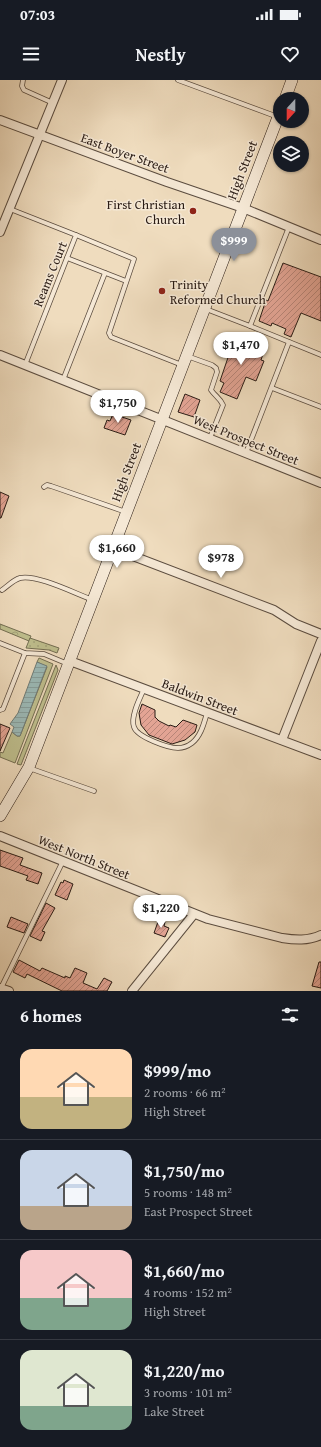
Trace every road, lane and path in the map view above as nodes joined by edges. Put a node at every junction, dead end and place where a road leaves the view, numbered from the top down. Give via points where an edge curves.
1 (23, 80) edge
2 (62, 80) edge
3 (178, 80) edge
4 (292, 80) edge
5 (288, 92) edge
6 (53, 103) junction
7 (273, 112) edge
8 (0, 120) edge
9 (273, 128) edge
10 (40, 135) junction
11 (242, 208) junction
12 (10, 209) junction
13 (289, 227) junction
14 (0, 232) edge
15 (76, 235) junction
16 (321, 240) edge
17 (67, 258) junction
18 (105, 273) junction
19 (126, 281) junction
20 (204, 308) junction
21 (250, 326) junction
22 (289, 342) junction
23 (0, 355) edge
24 (321, 355) edge
25 (184, 360) junction
26 (25, 365) junction
27 (63, 380) junction
28 (272, 388) junction
29 (321, 407) edge
30 (161, 420) junction
31 (210, 438) junction
32 (246, 454) junction
33 (321, 482) edge
34 (44, 487) dead end
35 (126, 512) junction
36 (112, 548) junction
37 (2, 590) dead end
38 (93, 600) junction
39 (321, 634) edge
40 (321, 640) edge
41 (0, 643) edge
42 (25, 653) junction
43 (69, 663) junction
44 (144, 689) junction
45 (0, 710) edge
46 (208, 712) junction
47 (282, 740) junction
48 (321, 755) edge
49 (28, 768) junction
50 (94, 791) dead end
51 (0, 816) edge
52 (0, 836) edge
53 (63, 861) junction
54 (194, 914) junction
55 (321, 935) edge
56 (0, 988) edge
57 (9, 991) edge
58 (132, 991) edge

1 - 6 lane via 24,90
2 - 6 street
3 - 7 lane
4 - 5 main road
6 - 10 street
8 - 10 street, East Boyer Street
9 - 11 main road, High Street
10 - 11 street, East Boyer Street
10 - 12 street
11 - 13 street, East Boyer Street
11 - 20 main road, High Street
12 - 14 street
12 - 15 lane, Reams Court
13 - 16 street, East Boyer Street
13 - 21 lane
15 - 17 lane, Reams Court
15 - 19 lane via 134,259
17 - 18 lane
17 - 26 lane, Reams Court
18 - 19 lane
18 - 27 lane
19 - 25 lane via 109,333 112,337
20 - 21 lane
20 - 25 main road, High Street
21 - 22 lane
22 - 24 lane
22 - 28 lane
23 - 26 street, West Prospect Street
25 - 30 main road, High Street
25 - 31 lane via 216,368 212,390 223,405
26 - 27 street, West Prospect Street
27 - 30 street, West Prospect Street
28 - 29 lane
28 - 32 lane
30 - 31 street, West Prospect Street
30 - 35 main road, High Street
31 - 32 street, West Prospect Street
32 - 33 street, West Prospect Street
34 - 35 lane via 51,486
35 - 36 main road, High Street
36 - 38 main road, High Street
36 - 39 street via 274,610 296,624
37 - 38 lane via 15,580 33,578
38 - 43 main road, High Street
40 - 47 street
41 - 42 lane
42 - 43 lane via 44,654
42 - 45 lane via 3,709
43 - 44 street, Baldwin Street
43 - 49 main road, High Street
44 - 46 street, Baldwin Street
44 - 46 lane via 135,712 134,728 139,734 164,745 177,748 186,747 193,742 199,735
46 - 47 street, Baldwin Street
47 - 48 street, Baldwin Street
49 - 50 lane
49 - 51 main road, High Street
52 - 53 street, West North Street
53 - 54 street, West North Street
53 - 56 lane
54 - 55 street, West North Street via 293,940 305,940
54 - 58 street
56 - 57 street

